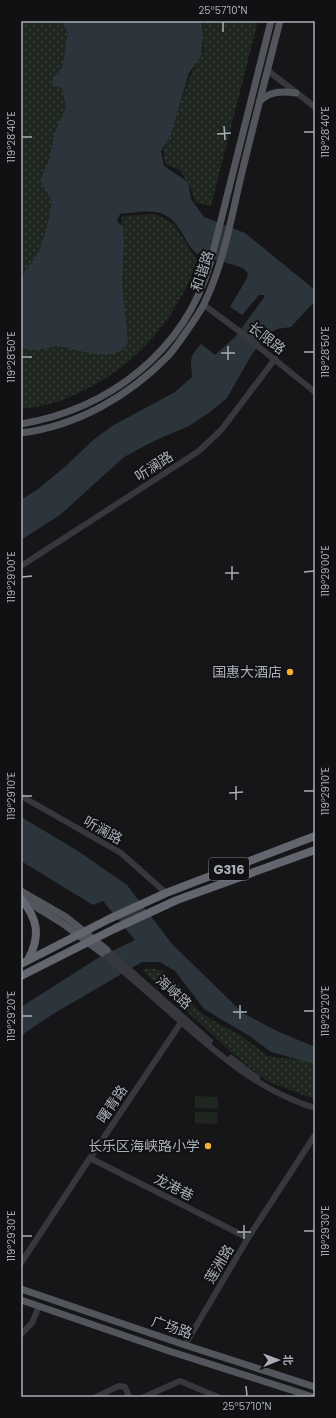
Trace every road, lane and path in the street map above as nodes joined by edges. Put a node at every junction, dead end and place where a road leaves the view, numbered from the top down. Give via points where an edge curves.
1 (271, 21) edge
2 (280, 21) edge
3 (268, 70) junction
4 (296, 92) junction
5 (260, 101) junction
6 (315, 107) edge
7 (204, 305) junction
8 (275, 359) junction
9 (315, 392) edge
10 (21, 424) edge
11 (21, 433) edge
12 (21, 566) edge
13 (21, 796) edge
14 (315, 836) edge
15 (315, 850) edge
16 (21, 891) edge
17 (166, 893) junction
18 (21, 898) edge
19 (82, 933) junction
20 (91, 941) junction
21 (105, 951) joint
22 (25, 962) edge
23 (21, 976) edge
24 (182, 1020) junction
25 (315, 1104) edge
26 (315, 1108) edge
27 (315, 1135) edge
28 (90, 1158) junction
29 (248, 1238) junction
30 (21, 1264) edge
31 (21, 1289) edge
32 (21, 1300) edge
33 (39, 1306) junction
34 (21, 1334) edge
35 (185, 1345) junction
36 (315, 1387) edge
37 (305, 1396) edge
38 (96, 1397) edge
39 (129, 1397) edge
40 (144, 1397) edge
41 (218, 1397) edge
42 (313, 1397) edge

1 - 10 main road, 和谐路 via 207,276 180,326 158,353 134,376 104,396 72,411
2 - 3 main road, 和谐路
3 - 4 street
3 - 5 main road, 和谐路
4 - 5 main road via 268,94
4 - 6 street
5 - 7 main road, 和谐路 via 218,266
7 - 8 street, 长限路
7 - 11 main road, 和谐路 via 169,355 127,391 70,422
8 - 9 street, 长限路
8 - 12 street, 听澜路 via 222,429 199,451
13 - 17 street, 听澜路 via 121,853
14 - 17 highway, G316
15 - 20 highway, G316 via 190,895
16 - 19 main road, 海峡路 via 66,917
17 - 19 highway, G316
18 - 19 main road, 海峡路
18 - 22 highway via 36,924 35,943
19 - 20 main road, 海峡路
19 - 22 highway, G316
20 - 21 main road, 海峡路
20 - 23 highway, G316
21 - 24 street, 海峡路
24 - 25 street, 海峡路 via 254,1076 283,1092
24 - 26 street, 海峡路 via 247,1076
24 - 28 street, 曙青路
27 - 29 street, 莲洲路
28 - 29 street, 龙港巷
28 - 30 street, 曙青路
29 - 35 street, 莲洲路
31 - 35 main road, 广场路
32 - 33 main road, 广场路
33 - 34 street via 32,1323
33 - 37 main road, 广场路
35 - 36 main road, 广场路
37 - 42 main road, 广场路
38 - 39 street via 119,1386 125,1387
40 - 41 street via 180,1381

